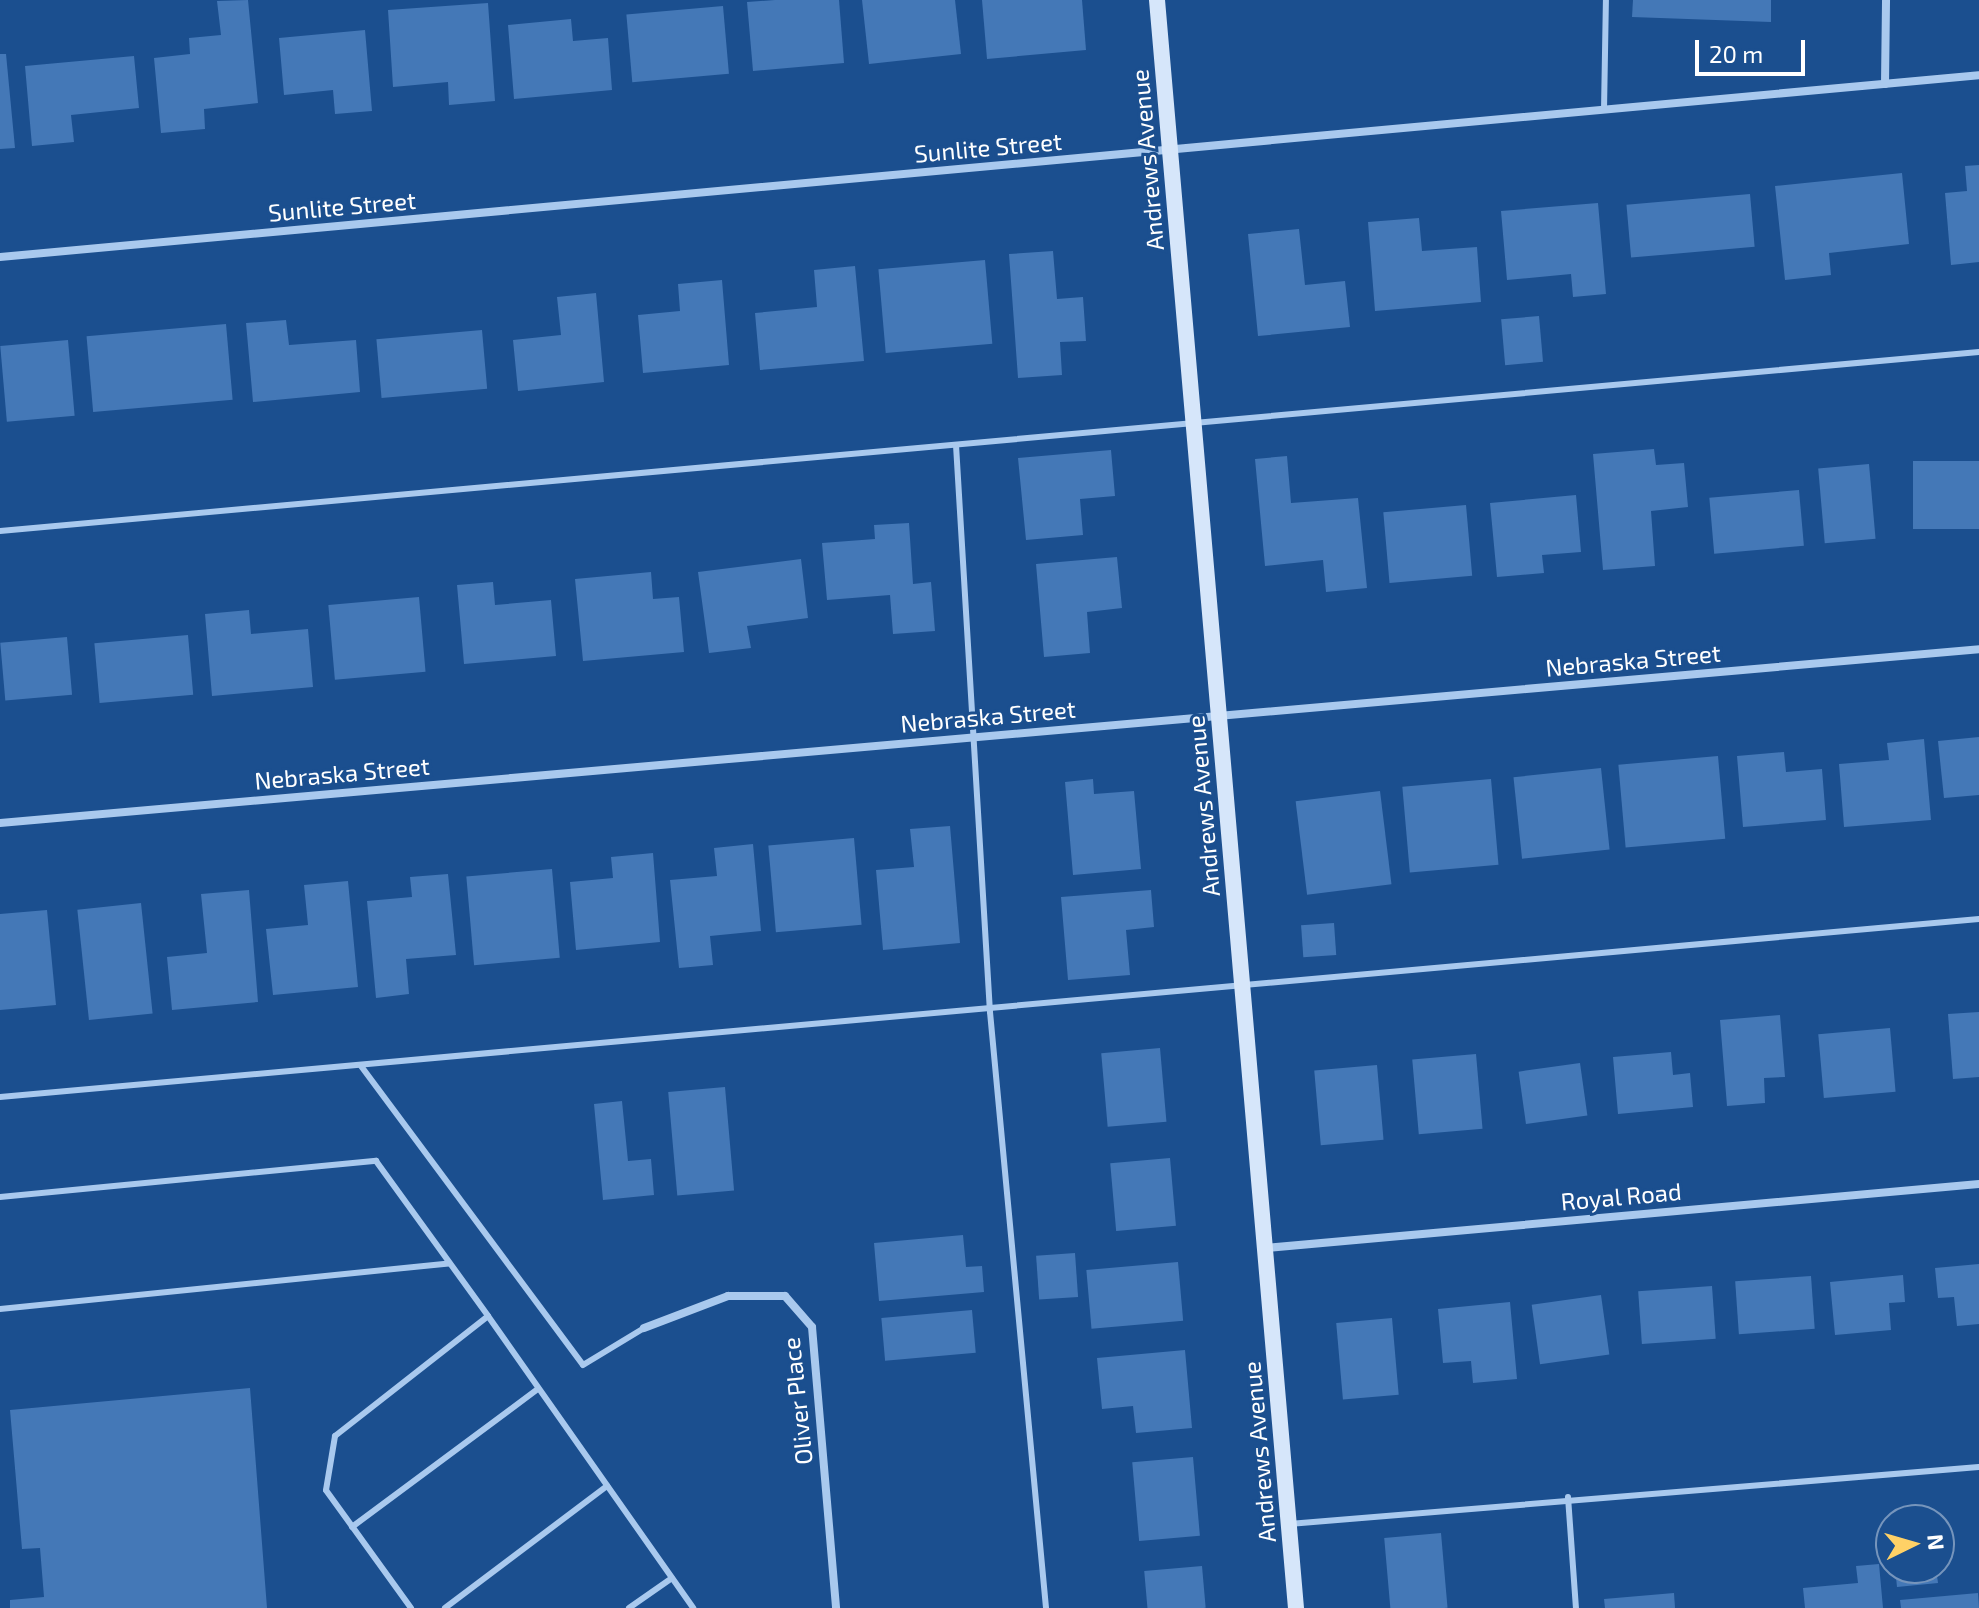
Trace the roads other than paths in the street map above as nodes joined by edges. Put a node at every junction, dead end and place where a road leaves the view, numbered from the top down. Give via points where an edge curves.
1 (1157, 0) edge
2 (1606, 0) edge
3 (1886, 0) edge
4 (1979, 75) edge
5 (1885, 84) junction
6 (1604, 110) junction
7 (1170, 150) junction
8 (0, 257) edge
9 (1979, 352) edge
10 (1194, 424) junction
11 (956, 445) junction
12 (0, 531) edge
13 (1979, 649) edge
14 (1219, 716) junction
15 (977, 737) junction
16 (0, 823) edge
17 (1979, 919) edge
18 (1243, 985) junction
19 (990, 1012) junction
20 (361, 1066) junction
21 (0, 1097) edge
22 (1979, 1184) edge
23 (0, 1197) edge
24 (1266, 1248) junction
25 (449, 1263) junction
26 (0, 1309) edge
27 (488, 1316) junction
28 (644, 1328) joint
29 (538, 1389) junction
30 (1979, 1467) edge
31 (607, 1486) junction
32 (1568, 1497) junction
33 (1289, 1524) junction
34 (352, 1527) junction
35 (672, 1578) junction
36 (411, 1608) edge
37 (445, 1608) edge
38 (629, 1608) edge
39 (693, 1608) edge
40 (836, 1608) edge
41 (1046, 1608) edge
42 (1296, 1608) edge
43 (1576, 1608) edge

1 - 7 street, Andrews Avenue
2 - 6 lane
3 - 5 street
4 - 5 street, Sunlite Street
5 - 6 street, Sunlite Street
6 - 7 street, Sunlite Street
7 - 8 street, Sunlite Street
7 - 10 street, Andrews Avenue
9 - 10 lane
10 - 11 lane
10 - 14 street, Andrews Avenue
11 - 12 lane
11 - 15 lane
13 - 14 street, Nebraska Street
14 - 15 street, Nebraska Street
14 - 18 street, Andrews Avenue
15 - 16 street, Nebraska Street
15 - 19 lane
17 - 18 lane
18 - 19 lane
18 - 24 street, Andrews Avenue
19 - 20 lane
19 - 41 lane
20 - 21 lane
20 - 28 lane via 583,1365
22 - 24 street, Royal Road
23 - 25 lane via 376,1161
24 - 33 street, Andrews Avenue
25 - 26 lane
25 - 27 lane
27 - 29 lane
27 - 34 lane via 335,1436 326,1490
28 - 40 street, Oliver Place via 728,1296 785,1296 812,1327
29 - 31 lane
29 - 34 lane
30 - 32 lane
31 - 35 lane
31 - 37 lane
32 - 33 lane
32 - 43 lane
33 - 42 street, Andrews Avenue
34 - 36 lane
35 - 38 lane
35 - 39 lane

